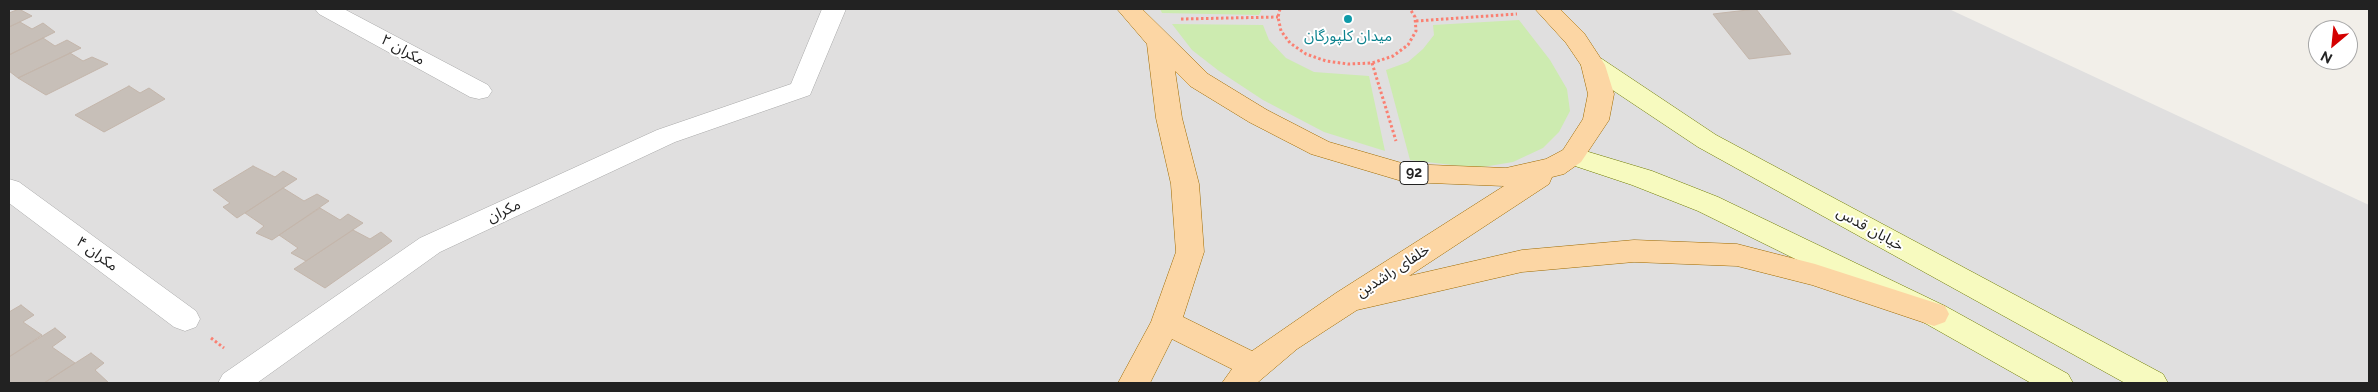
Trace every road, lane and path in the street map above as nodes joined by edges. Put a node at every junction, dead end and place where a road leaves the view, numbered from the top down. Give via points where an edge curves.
1 (327, 9) edge
2 (834, 9) edge
3 (1280, 9) edge
4 (1410, 9) edge
5 (1548, 10) edge
6 (1134, 14) edge
7 (1278, 17) junction
8 (1416, 21) junction
9 (1159, 42) junction
10 (1372, 63) junction
11 (1593, 65) junction
12 (479, 91) dead end
13 (1563, 161) junction
14 (1405, 173) junction
15 (9, 189) edge
16 (1346, 301) junction
17 (1934, 314) junction
18 (185, 319) joint
19 (1166, 322) junction
20 (1246, 374) edge
21 (244, 376) edge
22 (1134, 383) edge
23 (2057, 383) edge
24 (2152, 383) edge

1 - 12 street, مکران ۲
2 - 21 street, مکران via 801,89 666,136 430,245
3 - 7 path
4 - 8 path
5 - 8 path
5 - 11 main road via 1575,38
6 - 7 path
6 - 9 main road, 92
7 - 10 path via 1281,31 1290,43 1306,54 1326,61
8 - 10 path via 1416,31 1408,45 1393,56
9 - 14 main road, 92 via 1199,80 1258,116 1320,148
9 - 19 main road via 1168,118 1185,184 1190,252
10 - 14 path
11 - 13 main road via 1601,94 1596,120
11 - 24 main road, خیابان قدس via 1707,141
13 - 14 main road, 92 via 1506,177
13 - 16 main road, خلفای راشدین
13 - 17 main road via 1642,178 1708,204
15 - 18 street, مکران ۴
16 - 17 main road via 1522,261 1634,251 1737,255 1815,275
16 - 20 main road, خلفای راشدین via 1286,341
17 - 23 main road
18 - 21 path
19 - 20 main road
19 - 22 main road

